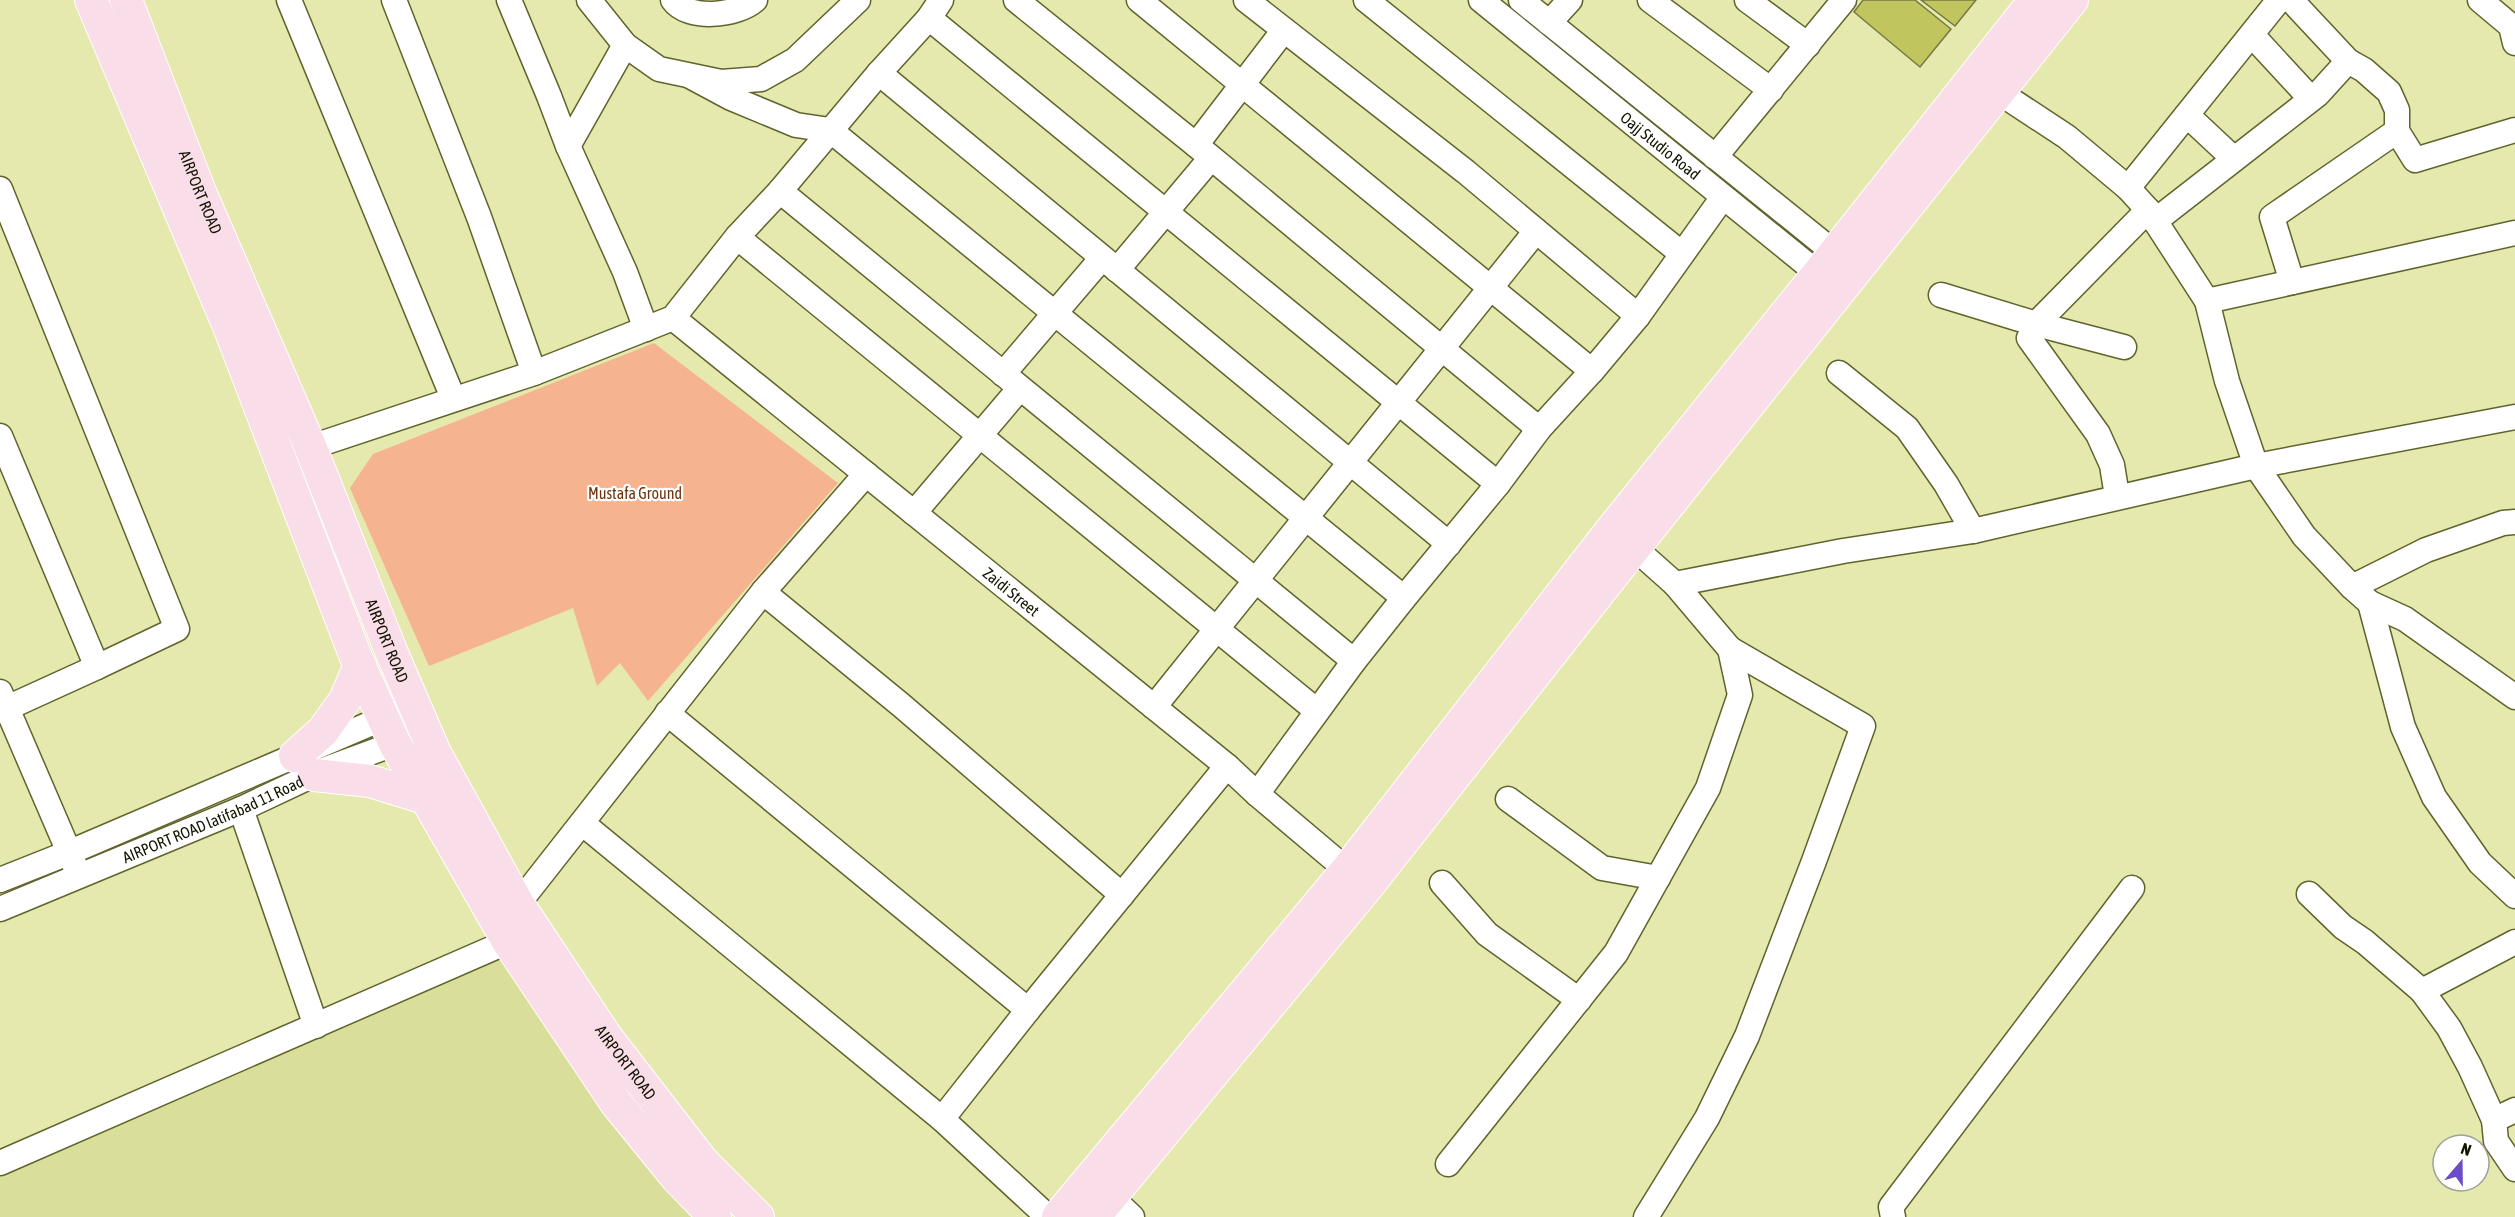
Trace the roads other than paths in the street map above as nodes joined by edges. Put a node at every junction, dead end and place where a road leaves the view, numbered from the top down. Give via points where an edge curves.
1 (91, 0) edge
2 (126, 0) edge
3 (289, 0) edge
4 (394, 0) edge
5 (509, 0) edge
6 (589, 0) edge
7 (673, 0) edge
8 (755, 0) edge
9 (858, 0) edge
10 (1016, 0) edge
11 (1139, 0) edge
12 (1246, 0) edge
13 (1366, 0) edge
14 (1481, 0) edge
15 (1521, 0) edge
16 (1570, 0) edge
17 (1650, 0) edge
18 (1747, 0) edge
19 (2035, 0) edge
20 (2072, 0) edge
21 (2279, 0) edge
22 (2291, 0) edge
23 (2480, 0) edge
24 (1842, 1) edge
25 (935, 9) edge
26 (1549, 23) junction
27 (1284, 30) junction
28 (2514, 31) edge
29 (2252, 35) junction
30 (625, 45) junction
31 (1808, 45) junction
32 (2348, 61) junction
33 (879, 73) junction
34 (690, 76) junction
35 (1987, 84) junction
36 (1242, 85) junction
37 (1771, 90) junction
38 (2311, 99) junction
39 (2187, 115) junction
40 (830, 130) junction
41 (2515, 130) edge
42 (2397, 131) junction
43 (568, 146) junction
44 (1204, 151) junction
45 (1715, 157) junction
46 (2234, 159) junction
47 (2128, 188) junction
48 (0, 189) edge
49 (780, 191) junction
50 (1723, 197) junction
51 (1166, 212) junction
52 (2152, 215) junction
53 (1536, 231) junction
54 (2515, 233) edge
55 (737, 237) junction
56 (1681, 253) junction
57 (1110, 264) junction
58 (1837, 272) junction
59 (2292, 282) junction
60 (1491, 288) junction
61 (1941, 295) dead end
62 (2207, 301) junction
63 (1055, 313) junction
64 (1638, 316) junction
65 (674, 318) junction
66 (2036, 324) junction
67 (646, 328) junction
68 (1443, 347) junction
69 (2124, 347) dead end
70 (1592, 371) junction
71 (534, 374) junction
72 (1839, 374) dead end
73 (1012, 381) junction
74 (453, 398) junction
75 (1399, 402) junction
76 (2515, 417) edge
77 (1539, 429) junction
78 (0, 436) edge
79 (980, 436) junction
80 (310, 446) junction
81 (281, 457) junction
82 (1350, 463) junction
83 (2256, 466) junction
84 (866, 474) junction
85 (1498, 484) junction
86 (2117, 496) junction
87 (914, 513) junction
88 (1306, 518) junction
89 (2515, 522) edge
90 (1973, 531) junction
91 (1623, 538) junction
92 (1449, 544) junction
93 (1256, 581) junction
94 (1675, 585) junction
95 (2352, 587) junction
96 (763, 592) junction
97 (1404, 598) junction
98 (2370, 603) junction
99 (1216, 630) junction
100 (1730, 649) junction
101 (1354, 661) junction
102 (360, 665) junction
103 (97, 667) junction
104 (2515, 697) edge
105 (3, 700) edge
106 (1154, 707) junction
107 (1317, 711) junction
108 (667, 714) junction
109 (420, 719) junction
110 (389, 731) junction
111 (305, 766) junction
112 (1227, 766) junction
113 (1257, 794) junction
114 (425, 798) junction
115 (1508, 798) dead end
116 (241, 809) junction
117 (582, 823) junction
118 (68, 853) junction
119 (1347, 870) junction
120 (81, 877) junction
121 (1658, 878) junction
122 (0, 880) edge
123 (1442, 883) dead end
124 (2132, 888) dead end
125 (2309, 894) dead end
126 (1122, 895) junction
127 (2515, 896) edge
128 (0, 909) edge
129 (520, 925) junction
130 (2513, 947) edge
131 (2422, 991) junction
132 (1579, 1000) junction
133 (1028, 1010) junction
134 (316, 1026) junction
135 (2504, 1115) edge
136 (942, 1119) junction
137 (0, 1163) edge
138 (1448, 1164) dead end
139 (2515, 1169) edge
140 (1112, 1210) edge
141 (715, 1217) edge
142 (759, 1217) edge
143 (1048, 1217) edge
144 (1058, 1217) edge
145 (1646, 1217) edge
146 (1893, 1217) edge

1 - 81 main road, AIRPORT ROAD
2 - 80 main road, AIRPORT ROAD via 200,192
3 - 74 street
4 - 71 street via 479,217
5 - 43 street
6 - 30 street
7 - 8 street via 678,7 713,16
9 - 34 street via 795,60 760,79 721,82
10 - 44 street
11 - 36 street
12 - 27 street
13 - 56 street
14 - 50 street, Oajj Studio Road
15 - 26 street, Oajj Studio Road
16 - 26 street
17 - 37 street
18 - 31 street
19 - 35 main road
20 - 35 main road
21 - 29 street
22 - 32 street
23 - 28 street
24 - 31 street
25 - 33 street
25 - 51 street
26 - 45 street, Oajj Studio Road
27 - 36 street
27 - 53 street
29 - 38 street
29 - 39 street
30 - 34 street via 659,69
30 - 43 street
31 - 37 street
32 - 38 street
32 - 42 street via 2389,92 2397,110
33 - 40 street
33 - 57 street
34 - 40 street via 796,125
35 - 47 street via 2067,137
35 - 58 main road
36 - 44 street
36 - 60 street
37 - 45 street
38 - 46 street
39 - 46 street
39 - 47 street
40 - 49 street
40 - 63 street
41 - 42 street via 2415,160
42 - 59 street via 2272,217
43 - 67 street
44 - 51 street
44 - 68 street
45 - 58 street, Oajj Studio Road
46 - 52 street
47 - 52 street
48 - 103 street via 177,629
49 - 55 street
49 - 73 street
50 - 56 street
50 - 58 street, Oajj Studio Road
51 - 57 street
51 - 75 street
52 - 62 street
52 - 66 street
53 - 60 street
53 - 64 street
54 - 59 street
55 - 65 street
55 - 79 street
56 - 64 street
57 - 63 street
57 - 82 street
58 - 91 main road
59 - 62 street
60 - 68 street
60 - 70 street
61 - 66 street
62 - 83 street via 2227,381
63 - 73 street
63 - 88 street
64 - 70 street
65 - 67 street
65 - 84 street, Zaidi Street
66 - 69 street
66 - 86 street via 2029,338 2098,434 2112,465
67 - 71 street
68 - 75 street
68 - 77 street
70 - 77 street
71 - 74 street
72 - 90 street via 1907,428
73 - 79 street
73 - 93 street
74 - 80 street
75 - 82 street
75 - 85 street
76 - 83 street
77 - 85 street
78 - 103 street
79 - 87 street
79 - 99 street
80 - 81 street
80 - 109 main road, AIRPORT ROAD
81 - 102 main road, AIRPORT ROAD
82 - 88 street
82 - 92 street
83 - 86 street
83 - 95 street via 2304,536
84 - 87 street, Zaidi Street
84 - 96 street
85 - 92 street
86 - 90 street
87 - 106 street, Zaidi Street
88 - 93 street
88 - 97 street
89 - 95 street via 2426,550
90 - 94 street via 1843,551
91 - 94 street
91 - 119 main road
91 - 140 main road via 1367,887
92 - 97 street
93 - 99 street
93 - 101 street
94 - 100 street
95 - 98 street
96 - 108 street
96 - 126 street
97 - 101 street
98 - 104 street via 2405,620
98 - 127 street via 2403,727 2434,797 2480,863
99 - 106 street
99 - 107 street
100 - 121 street via 1740,695 1708,788
100 - 145 street via 1863,726 1748,1036 1707,1118
101 - 107 street
102 - 110 main road, AIRPORT ROAD
102 - 111 main road via 345,700
103 - 105 street
105 - 118 street
106 - 112 street, Zaidi Street
107 - 113 street
108 - 117 street
108 - 133 street
109 - 110 street, AIRPORT ROAD latifabad 11 Road
109 - 129 main road, AIRPORT ROAD
110 - 111 street, AIRPORT ROAD latifabad 11 Road
110 - 114 main road, AIRPORT ROAD
111 - 114 main road
111 - 116 street, AIRPORT ROAD latifabad 11 Road
111 - 118 street, AIRPORT ROAD latifabad 11 Road
112 - 113 street, Zaidi Street
112 - 126 street
113 - 119 street, Zaidi Street
114 - 129 main road, AIRPORT ROAD
115 - 121 street via 1602,868
116 - 120 street, AIRPORT ROAD latifabad 11 Road
116 - 134 street
117 - 129 street
117 - 136 street
118 - 120 street
118 - 122 street, AIRPORT ROAD latifabad 11 Road
119 - 144 main road
120 - 128 street, AIRPORT ROAD latifabad 11 Road
121 - 132 street via 1616,953
123 - 132 street via 1486,934
124 - 146 street via 1891,1207
125 - 131 street
126 - 133 street
129 - 134 street
129 - 141 main road via 616,1103 677,1178
129 - 142 main road, AIRPORT ROAD via 702,1161
130 - 131 street
131 - 135 street
132 - 138 street
133 - 136 street
134 - 137 street
135 - 139 street via 2496,1141
136 - 143 street

